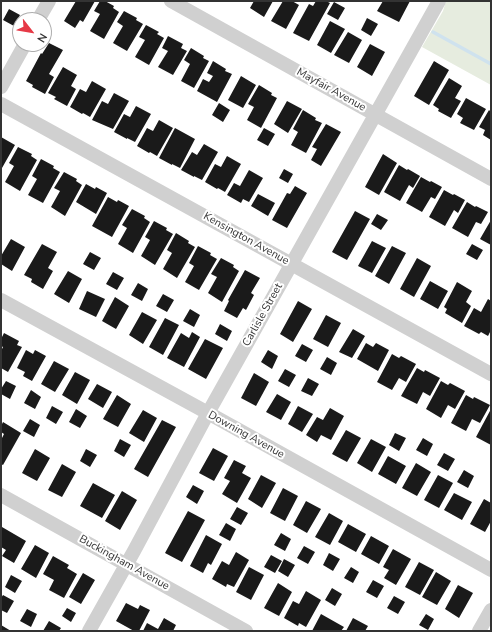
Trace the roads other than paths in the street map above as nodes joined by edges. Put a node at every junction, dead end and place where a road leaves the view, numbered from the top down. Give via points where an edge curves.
1 (49, 1) edge
2 (171, 1) edge
3 (440, 1) edge
4 (43, 12) edge
5 (21, 52) edge
6 (1, 87) edge
7 (1, 104) edge
8 (376, 115) junction
9 (491, 179) edge
10 (292, 264) junction
11 (1, 300) edge
12 (491, 374) edge
13 (208, 414) junction
14 (1, 495) edge
15 (127, 564) junction
16 (491, 570) edge
17 (491, 610) edge
18 (89, 631) edge
19 (246, 631) edge
20 (479, 631) edge

1 - 4 street
2 - 8 street, Mayfair Avenue
3 - 8 street, Carlisle Street
5 - 6 street
7 - 10 street, Kensington Avenue
8 - 9 street, Mayfair Avenue
8 - 10 street, Carlisle Street
10 - 12 street, Kensington Avenue
10 - 13 street, Carlisle Street
11 - 13 street, Downing Avenue
13 - 15 street, Carlisle Street
13 - 16 street, Downing Avenue
14 - 15 street, Buckingham Avenue
15 - 18 street, Carlisle Street
15 - 19 street, Buckingham Avenue
17 - 20 street

